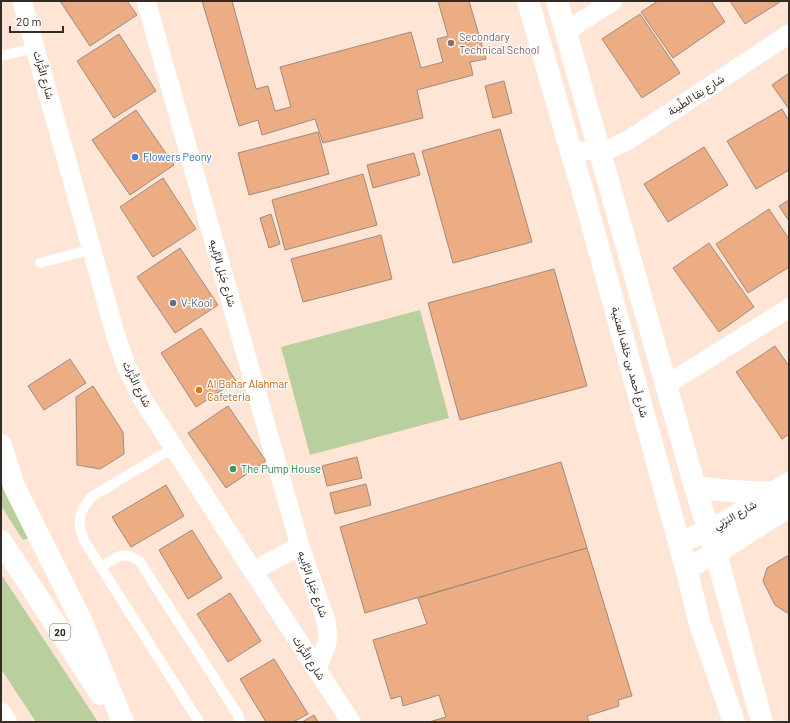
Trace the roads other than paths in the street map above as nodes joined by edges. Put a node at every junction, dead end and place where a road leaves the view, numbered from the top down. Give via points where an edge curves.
1 (22, 1) edge
2 (146, 1) edge
3 (528, 1) edge
4 (557, 1) edge
5 (613, 1) edge
6 (565, 32) junction
7 (789, 34) edge
8 (36, 48) junction
9 (1, 56) edge
10 (599, 150) junction
11 (571, 152) junction
12 (92, 249) junction
13 (40, 264) dead end
14 (789, 308) edge
15 (666, 385) junction
16 (1, 445) edge
17 (173, 448) junction
18 (695, 487) junction
19 (784, 493) edge
20 (709, 531) junction
21 (1, 541) edge
22 (679, 542) junction
23 (300, 546) junction
24 (716, 553) junction
25 (101, 567) junction
26 (686, 568) junction
27 (252, 571) junction
28 (316, 668) junction
29 (1, 714) edge
30 (6, 722) edge
31 (119, 722) edge
32 (123, 722) edge
33 (199, 722) edge
34 (240, 722) edge
35 (352, 722) edge
36 (734, 722) edge
37 (762, 722) edge

1 - 8 street, شارع التُّرَاث
2 - 23 street, شارع جَبَل الرَّابيه
3 - 11 street, شارع أحمد بن خلف العتيبة
4 - 6 street
5 - 6 street
6 - 10 street
7 - 10 street, شارع نِقا الطِّينة via 627,141
8 - 9 lane
8 - 12 street, شارع التُّرَاث
10 - 11 street, شارع نِقا الطِّينة
10 - 15 street
11 - 22 street, شارع أحمد بن خلف العتيبة
12 - 13 lane
12 - 17 street, شارع التُّرَاث via 125,363 140,395
14 - 15 street
15 - 18 street
16 - 32 street via 14,486 80,618
17 - 25 lane via 85,503 79,522 80,532
17 - 27 street, شارع التُّرَاث
18 - 19 street via 731,492
18 - 20 street
19 - 20 street, شارع البَرْنِي
19 - 24 street, شارع البَرْنِي
20 - 22 street, شارع البَرْنِي
20 - 24 street
21 - 31 street, 20
22 - 26 street, شارع أحمد بن خلف العتيبة
23 - 27 street, شارع جَبَل الرَّابيه
23 - 28 street, شارع جَبَل الرَّابيه via 328,631 326,648
24 - 26 street, شارع البَرْنِي
24 - 37 street
25 - 33 lane
25 - 34 lane via 118,556 132,557 140,562 238,715
26 - 36 street, شارع أحمد بن خلف العتيبة via 699,621
27 - 28 street, شارع التُّرَاث
28 - 35 street, شارع التُّرَاث
29 - 30 street

